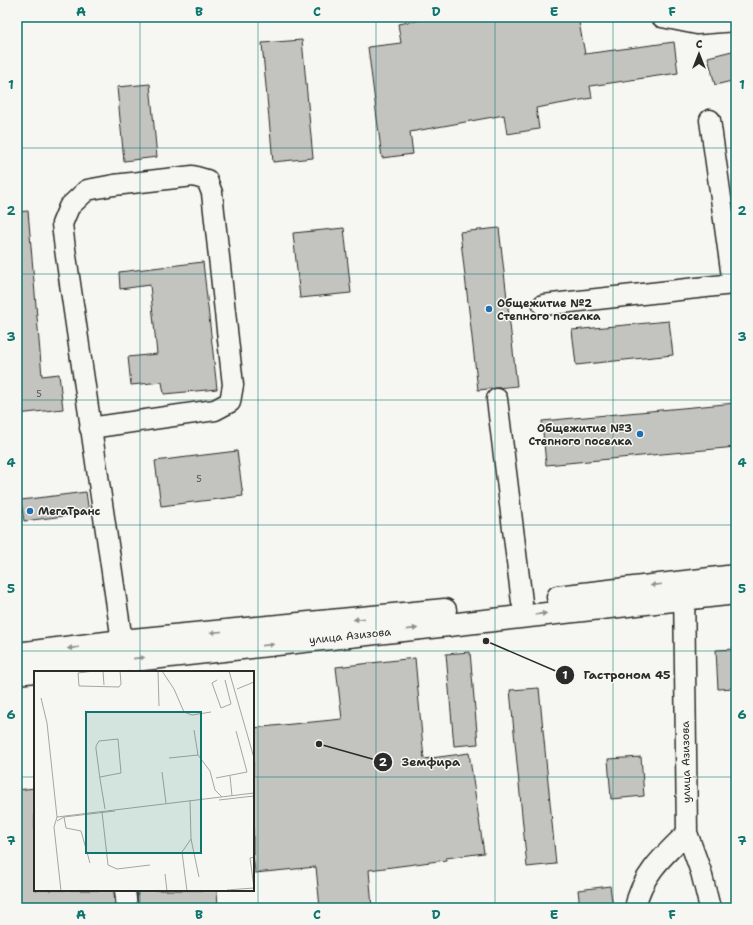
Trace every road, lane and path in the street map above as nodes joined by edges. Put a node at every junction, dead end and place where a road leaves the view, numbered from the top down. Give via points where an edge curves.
1 (662, 17) edge
2 (736, 22) edge
3 (710, 120) dead end
4 (735, 285) edge
5 (543, 305) dead end
6 (497, 399) dead end
7 (90, 428) junction
8 (736, 576) edge
9 (684, 590) junction
10 (736, 593) edge
11 (522, 602) junction
12 (122, 641) junction
13 (17, 654) edge
14 (102, 660) edge
15 (17, 673) edge
16 (687, 833) junction
17 (125, 891) edge
18 (127, 908) edge
19 (635, 908) edge
20 (710, 908) edge

1 - 2 lane via 697,24
3 - 4 lane
4 - 5 lane
6 - 11 lane
7 - 7 lane via 62,224 69,207 87,190 193,176 207,180 212,193 233,386 230,402 215,410
7 - 12 lane
8 - 9 main road, улица Азизова
9 - 10 main road, улица Азизова
9 -> 11 main road, улица Азизова
14 -> 9 main road, улица Азизова
9 - 16 lane, улица Азизова
11 -> 12 main road, улица Азизова
12 - 14 main road, улица Азизова
14 -> 13 main road, улица Азизова
14 - 15 main road, улица Азизова
16 - 19 lane via 654,865 638,894
16 - 20 lane, улица Азизова
17 - 18 lane

